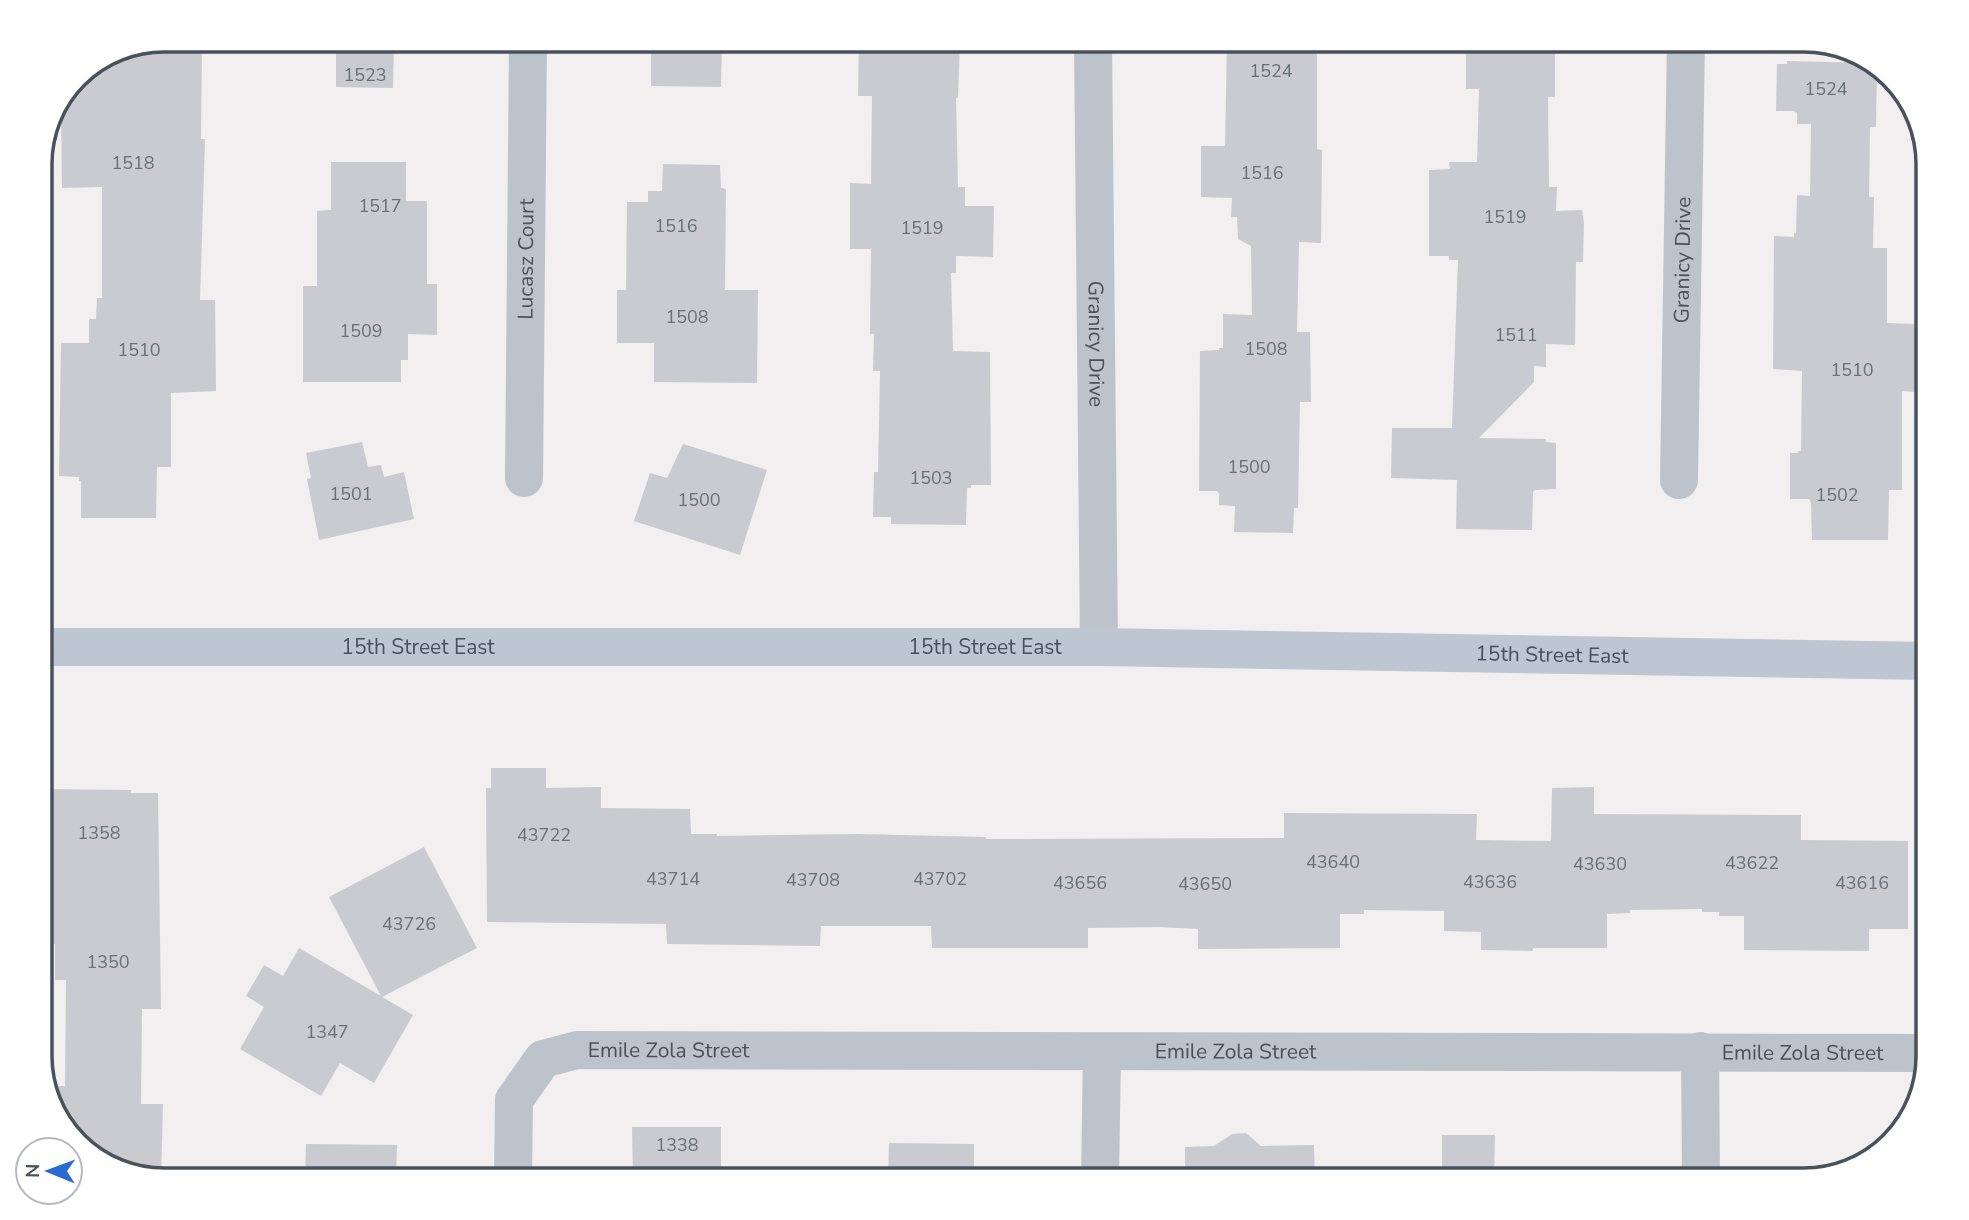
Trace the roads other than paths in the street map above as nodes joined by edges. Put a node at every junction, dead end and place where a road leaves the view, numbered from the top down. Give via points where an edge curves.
1 (528, 53) edge
2 (1093, 53) edge
3 (1686, 53) edge
4 (524, 478) dead end
5 (1679, 480) dead end
6 (53, 646) edge
7 (1099, 647) junction
8 (1916, 661) edge
9 (1700, 1051) junction
10 (1102, 1052) junction
11 (1916, 1053) edge
12 (513, 1168) edge
13 (1100, 1168) edge
14 (1701, 1168) edge

1 - 4 street, Lucasz Court
2 - 7 street, Granicy Drive
3 - 5 street, Granicy Drive
6 - 7 street, 15th Street East
7 - 8 street, 15th Street East
9 - 10 street, Emile Zola Street
9 - 11 street, Emile Zola Street
9 - 14 street
10 - 12 street, Emile Zola Street via 577,1050 543,1059 514,1100
10 - 13 street

